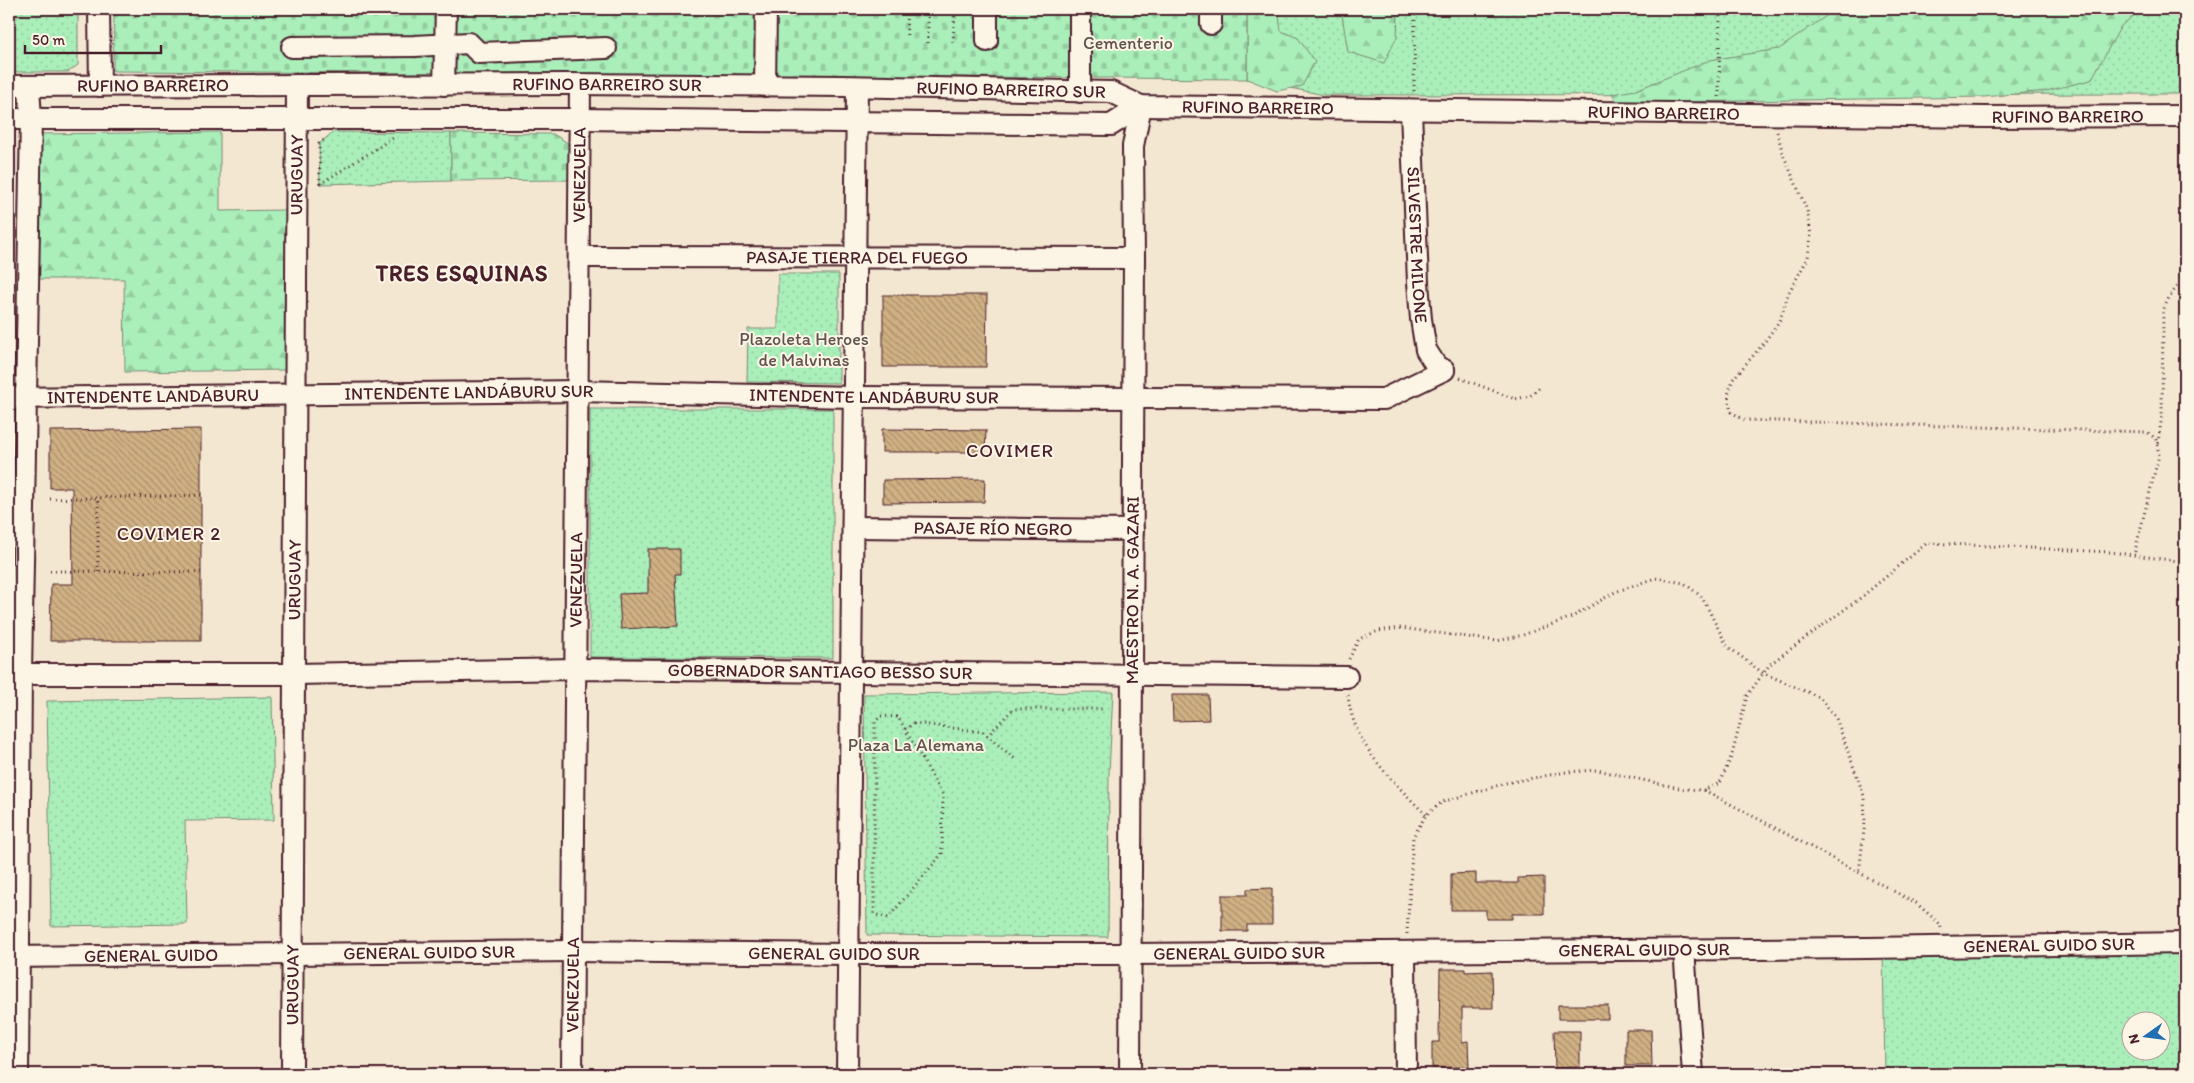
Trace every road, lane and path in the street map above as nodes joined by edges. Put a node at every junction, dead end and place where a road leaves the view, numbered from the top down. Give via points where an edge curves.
1 (99, 9) edge
2 (446, 9) edge
3 (766, 9) edge
4 (906, 9) edge
5 (928, 9) edge
6 (955, 9) edge
7 (987, 9) edge
8 (1080, 9) edge
9 (1415, 9) edge
10 (1720, 9) edge
11 (907, 39) dead end
12 (987, 41) dead end
13 (953, 42) dead end
14 (928, 43) dead end
15 (446, 44) junction
16 (292, 47) dead end
17 (606, 48) dead end
18 (297, 85) junction
19 (444, 85) junction
20 (580, 85) junction
21 (9, 86) edge
22 (29, 86) junction
23 (100, 86) junction
24 (765, 86) junction
25 (858, 86) junction
26 (1080, 92) junction
27 (1718, 100) dead end
28 (1413, 103) junction
29 (1141, 106) junction
30 (1777, 114) junction
31 (2185, 116) edge
32 (9, 119) edge
33 (31, 119) junction
34 (296, 119) junction
35 (580, 119) junction
36 (857, 123) junction
37 (332, 132) dead end
38 (400, 133) dead end
39 (579, 258) junction
40 (856, 258) junction
41 (1134, 258) junction
42 (2185, 277) edge
43 (1444, 370) junction
44 (1539, 388) dead end
45 (577, 391) junction
46 (296, 396) junction
47 (854, 397) junction
48 (18, 398) edge
49 (1133, 399) junction
50 (2158, 446) junction
51 (202, 495) dead end
52 (98, 498) junction
53 (50, 499) dead end
54 (853, 527) junction
55 (1133, 530) junction
56 (2134, 555) junction
57 (2185, 562) edge
58 (50, 571) dead end
59 (98, 572) junction
60 (202, 572) dead end
61 (575, 669) junction
62 (852, 671) junction
63 (15, 674) edge
64 (295, 674) junction
65 (1132, 674) junction
66 (1763, 674) junction
67 (1347, 677) junction
68 (1104, 709) dead end
69 (905, 729) junction
70 (987, 736) junction
71 (1015, 759) dead end
72 (1704, 790) junction
73 (1426, 814) junction
74 (1859, 873) junction
75 (2185, 943) edge
76 (1947, 947) junction
77 (1684, 950) junction
78 (573, 951) junction
79 (1406, 952) junction
80 (293, 953) junction
81 (848, 954) junction
82 (1132, 954) junction
83 (14, 956) edge
84 (18, 1074) edge
85 (292, 1074) edge
86 (572, 1074) edge
87 (847, 1074) edge
88 (1130, 1074) edge
89 (1406, 1074) edge
90 (1693, 1074) edge

1 - 23 street
2 - 15 street
3 - 24 street
4 - 11 path
5 - 14 path
6 - 13 path
7 - 12 street
8 - 26 street
9 - 28 path
10 - 27 path
15 - 16 street
15 - 17 street via 468,44 479,53
15 - 19 street
18 - 19 street, RUFINO BARREIRO SUR
18 - 23 street, RUFINO BARREIRO
18 - 34 street, URUGUAY
19 - 20 street, RUFINO BARREIRO SUR
20 - 24 street, RUFINO BARREIRO SUR
20 - 35 street, VENEZUELA
21 - 22 street, RUFINO BARREIRO
22 - 23 street, RUFINO BARREIRO
22 - 33 street
24 - 25 street, RUFINO BARREIRO SUR
25 - 26 street, RUFINO BARREIRO SUR
25 - 36 street
26 - 29 street, RUFINO BARREIRO SUR via 1111,92
28 - 29 street, RUFINO BARREIRO
28 - 30 street, RUFINO BARREIRO
28 - 43 street, SILVESTRE MILONE via 1421,319 1426,350 1437,366
29 - 36 street, RUFINO BARREIRO SUR via 1111,125
29 - 41 street, MAESTRO N. A. GAZARI via 1133,146
30 - 31 street, RUFINO BARREIRO
30 - 50 path via 1783,154 1807,210 1811,234 1808,258 1789,292 1780,320 1732,379 1728,395 1731,412 1745,420 2147,432 2156,439
32 - 33 street, RUFINO BARREIRO
33 - 34 street, RUFINO BARREIRO
33 - 48 street
34 - 35 street, RUFINO BARREIRO SUR
34 - 46 street, URUGUAY
35 - 36 street, RUFINO BARREIRO SUR
35 - 39 street, VENEZUELA
36 - 40 street
37 - 38 path via 319,144 320,184
39 - 40 street, PASAJE TIERRA DEL FUEGO
39 - 45 street, VENEZUELA
40 - 41 street, PASAJE TIERRA DEL FUEGO
40 - 47 street
41 - 49 street, MAESTRO N. A. GAZARI
42 - 50 path via 2169,297 2163,311 2162,415
43 - 44 path via 1515,399 1530,396
43 - 49 street, INTENDENTE LANDÁBURU SUR via 1384,399
45 - 46 street, INTENDENTE LANDÁBURU SUR
45 - 47 street, INTENDENTE LANDÁBURU SUR
45 - 61 street, VENEZUELA
46 - 48 street, INTENDENTE LANDÁBURU
46 - 64 street, URUGUAY
47 - 49 street, INTENDENTE LANDÁBURU SUR
47 - 54 street
48 - 63 street
49 - 55 street, MAESTRO N. A. GAZARI
50 - 56 path via 2159,455
51 - 52 path
52 - 53 path
52 - 59 path
54 - 55 street, PASAJE RÍO NEGRO
54 - 62 street
55 - 65 street, MAESTRO N. A. GAZARI
56 - 57 path
56 - 66 path via 1927,543 1859,599 1770,664
58 - 59 path
59 - 60 path
61 - 62 street, GOBERNADOR SANTIAGO BESSO SUR
61 - 64 street, GOBERNADOR SANTIAGO BESSO SUR
61 - 78 street, VENEZUELA
62 - 65 street, GOBERNADOR SANTIAGO BESSO SUR
62 - 81 street
63 - 64 street, GOBERNADOR SANTIAGO BESSO SUR
63 - 83 street
64 - 80 street, URUGUAY
65 - 67 street, GOBERNADOR SANTIAGO BESSO SUR
65 - 82 street, MAESTRO N. A. GAZARI
66 - 67 path via 1727,646 1702,597 1684,583 1655,578 1615,592 1572,617 1496,641 1401,628 1378,631 1359,639 1346,666
66 - 72 path via 1747,696 1732,755 1720,783
66 - 74 path via 1818,697 1836,718 1864,796 1865,822
67 - 73 path via 1349,700 1361,741 1386,774
68 - 70 path via 1012,708
69 - 69 path via 898,717 881,716 875,722 874,914 888,918 942,854 943,795
69 - 70 path via 915,724 983,732
70 - 71 path
72 - 73 path via 1684,789 1597,770 1566,772 1506,783 1442,802
72 - 74 path
73 - 79 path via 1413,837
74 - 76 path via 1916,903 1940,924
75 - 76 street, GENERAL GUIDO SUR
76 - 77 street, GENERAL GUIDO SUR
77 - 79 street, GENERAL GUIDO SUR
77 - 90 street
78 - 80 street, GENERAL GUIDO SUR
78 - 81 street, GENERAL GUIDO SUR
78 - 86 street, VENEZUELA
79 - 82 street, GENERAL GUIDO SUR
79 - 89 street
80 - 83 street, GENERAL GUIDO
80 - 85 street, URUGUAY
81 - 82 street, GENERAL GUIDO SUR
81 - 87 street
82 - 88 street, MAESTRO N. A. GAZARI
83 - 84 street

